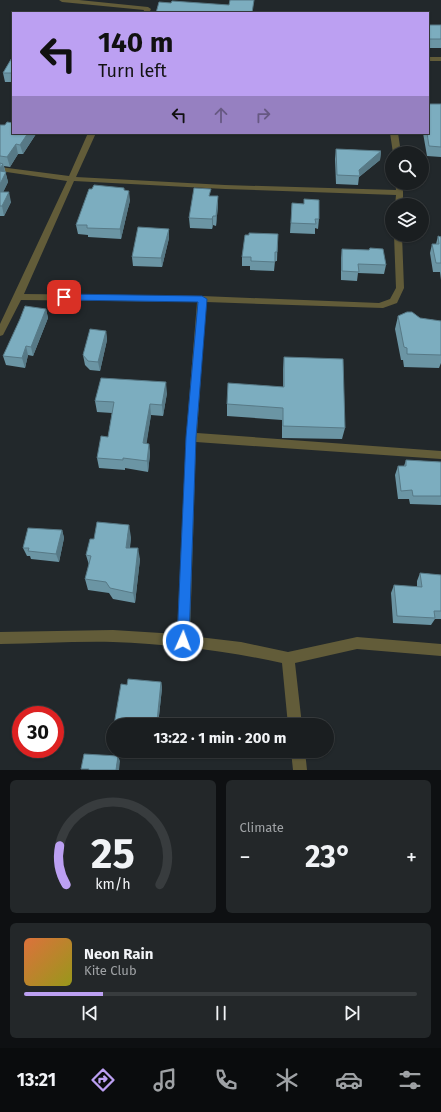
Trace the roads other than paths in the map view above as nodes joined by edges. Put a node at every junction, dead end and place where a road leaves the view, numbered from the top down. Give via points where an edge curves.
1 (62, 0) edge
2 (148, 9) edge
3 (429, 59) edge
4 (441, 59) edge
5 (92, 134) edge
6 (394, 134) edge
7 (396, 146) edge
8 (0, 169) edge
9 (71, 179) junction
10 (400, 190) edge
11 (400, 193) junction
12 (400, 198) edge
13 (398, 242) edge
14 (18, 297) junction
15 (202, 299) junction
16 (0, 332) edge
17 (191, 437) junction
18 (441, 455) edge
19 (0, 638) edge
20 (183, 641) junction
21 (441, 650) edge
22 (288, 658) junction
23 (294, 718) edge
24 (299, 758) edge
25 (300, 770) edge

1 - 2 street
3 - 4 street
5 - 9 street
6 - 7 street
8 - 9 street
9 - 11 street
9 - 14 street
10 - 11 street
11 - 12 street
13 - 15 street via 400,288 394,300 380,306
14 - 15 street
14 - 16 street
15 - 17 street
17 - 18 street
17 - 20 street
19 - 20 street via 113,636
20 - 22 street via 241,648
21 - 22 street via 357,643
22 - 23 street
24 - 25 street

